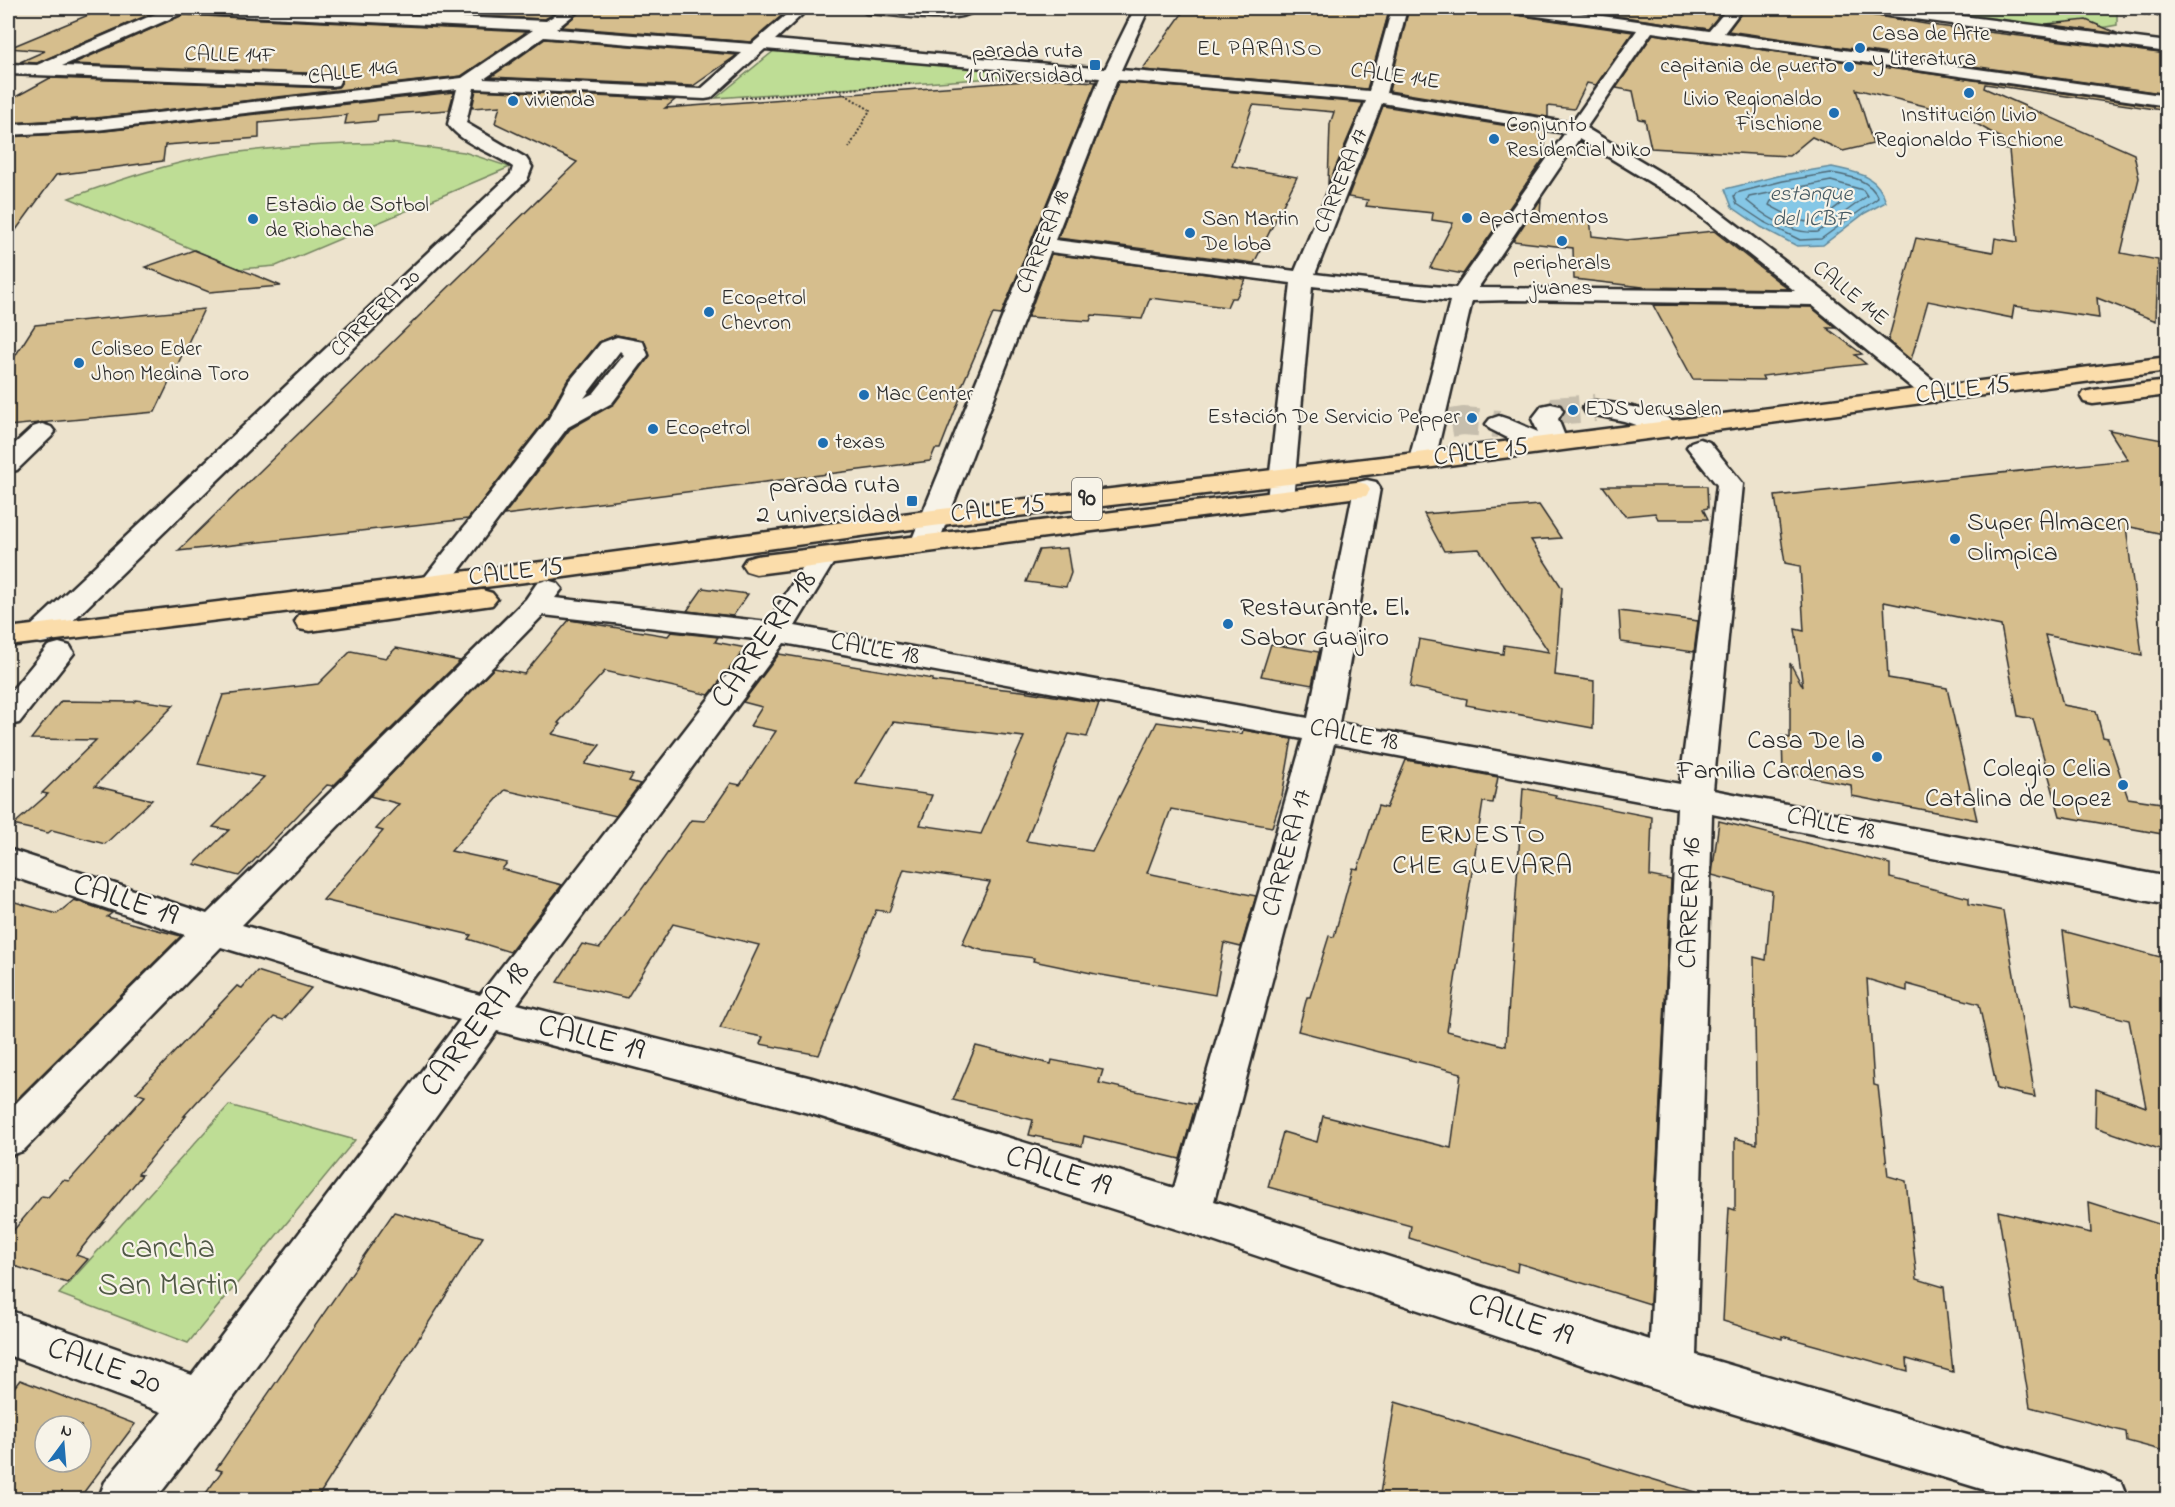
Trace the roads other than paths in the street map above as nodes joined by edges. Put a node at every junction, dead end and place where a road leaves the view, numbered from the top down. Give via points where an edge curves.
1 (176, 8) edge
2 (182, 8) edge
3 (575, 8) edge
4 (789, 8) edge
5 (801, 8) edge
6 (866, 8) edge
7 (970, 8) edge
8 (1142, 8) edge
9 (1400, 8) edge
10 (1516, 8) edge
11 (1736, 8) edge
12 (1868, 8) edge
13 (929, 10) edge
14 (1648, 26) junction
15 (543, 29) junction
16 (1713, 36) junction
17 (757, 47) junction
18 (2168, 47) edge
19 (8, 69) edge
20 (36, 72) junction
21 (1112, 73) junction
22 (460, 83) junction
23 (8, 85) edge
24 (1376, 97) junction
25 (2168, 101) edge
26 (1575, 129) junction
27 (8, 130) edge
28 (1043, 245) junction
29 (1302, 279) junction
30 (1462, 296) junction
31 (1818, 298) junction
32 (2168, 364) edge
33 (2168, 388) edge
34 (1936, 395) junction
35 (1595, 408) tunnel mouth
36 (1551, 411) dead end
37 (559, 422) dead end
38 (1499, 424) tunnel mouth
39 (42, 432) dead end
40 (1685, 438) junction
41 (1550, 444) junction
42 (1428, 460) junction
43 (8, 464) edge
44 (1280, 488) junction
45 (1367, 488) junction
46 (933, 518) junction
47 (924, 544) junction
48 (823, 557) junction
49 (435, 583) junction
50 (542, 597) junction
51 (776, 632) junction
52 (8, 637) edge
53 (50, 643) junction
54 (8, 660) edge
55 (8, 715) edge
56 (1322, 730) junction
57 (1695, 799) junction
58 (8, 862) edge
59 (2168, 891) edge
60 (215, 931) junction
61 (488, 1013) junction
62 (8, 1138) edge
63 (1188, 1213) junction
64 (8, 1333) edge
65 (1672, 1371) junction
66 (201, 1402) junction
67 (123, 1500) edge
68 (2103, 1500) edge

1 - 2 street, CALLE 14E
2 - 15 street, CALLE 14E
2 - 20 street
3 - 15 street
4 - 5 street
5 - 17 street
6 - 13 street
7 - 13 street via 954,14
8 - 21 street, CARRERA 18
9 - 24 street, CARRERA 17
10 - 14 street
11 - 16 street
12 - 18 street
14 - 16 street
14 - 26 street
15 - 17 street, CALLE 14E
15 - 22 street
16 - 25 street
17 - 21 street, CALLE 14E
17 - 22 street, CALLE 14G via 705,94
19 - 20 street, CALLE 14F
20 - 22 street, CALLE 14F
20 - 23 street
21 - 24 street, CALLE 14E
21 - 28 street, CARRERA 18
22 - 27 street, CALLE 14G via 96,126
22 - 53 street, CARRERA 20 via 457,124 519,162 523,167 520,176
24 - 26 street, CALLE 14E
24 - 29 street, CARRERA 17
26 - 30 street
26 - 31 street, CALLE 14E via 1688,197
28 - 29 street
28 - 46 street, CARRERA 18
29 - 30 street
29 - 44 street, CARRERA 17
30 - 31 street via 1511,293
30 - 42 street via 1441,422
31 - 34 street, CALLE 14E
32 - 34 highway, CALLE 15 / 90
33 - 40 highway, CALLE 15 / 90
34 - 40 highway, CALLE 15 / 90
35 - 40 street via 1645,418
36 - 41 street via 1545,419
37 - 49 street
38 - 41 street
39 - 43 street
40 - 41 highway, CALLE 15 / 90
40 - 45 highway, CALLE 15 / 90
40 - 57 street, CARRERA 16 via 1730,484
41 - 42 highway, CALLE 15 / 90
42 - 44 highway, CALLE 15 / 90
44 - 45 highway, CALLE 15 / 90
44 - 46 highway, CALLE 15 / 90
44 - 47 highway, CALLE 15 / 90
45 - 56 street, CARRERA 17
46 - 47 street, CARRERA 18
46 - 49 highway, CALLE 15 / 90
47 - 48 highway, CALLE 15 / 90
48 - 50 highway, CALLE 15 / 90
48 - 51 street, CARRERA 18
49 - 53 highway, CALLE 15 / 90
50 - 51 street, CALLE 18
50 - 53 highway, CALLE 15 / 90
50 - 60 street
51 - 56 street, CALLE 18
51 - 61 street, CARRERA 18
52 - 53 highway, CALLE 15 / 90
53 - 54 highway, CALLE 15 / 90
53 - 55 street
56 - 57 street, CALLE 18
56 - 63 street, CARRERA 17
57 - 59 street, CALLE 18
57 - 65 street, CARRERA 16
58 - 60 street, CALLE 19
60 - 61 street, CALLE 19
60 - 62 street
61 - 63 street, CALLE 19 via 812,1096
61 - 66 street, CARRERA 18
63 - 65 street, CALLE 19
64 - 66 street, CALLE 20
65 - 68 street, CALLE 19
66 - 67 street, CARRERA 18

